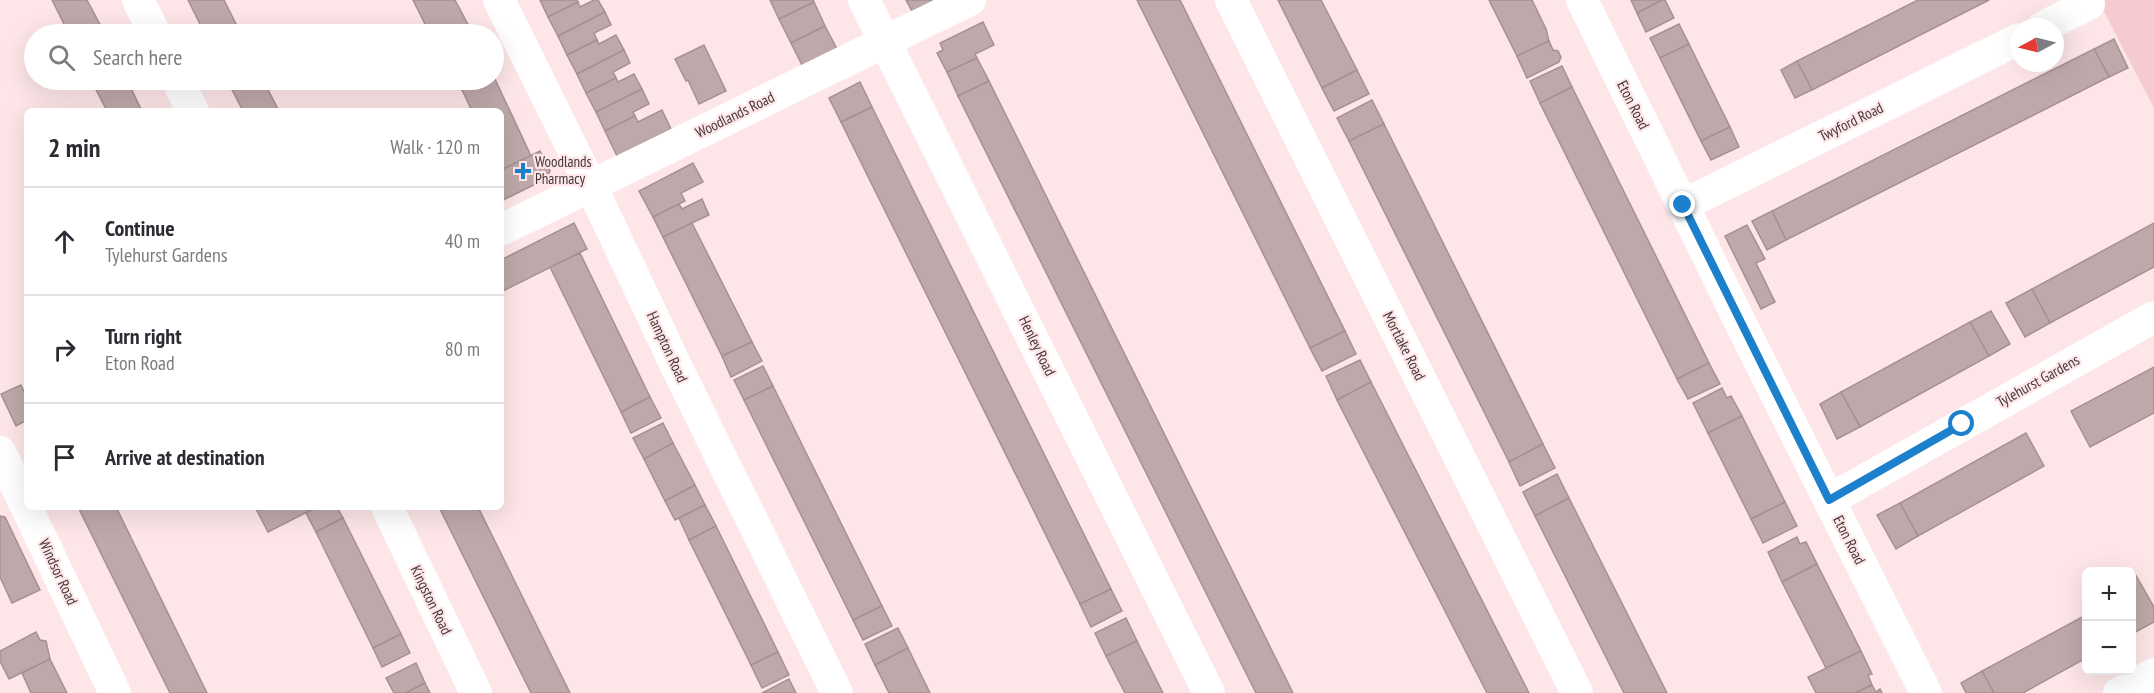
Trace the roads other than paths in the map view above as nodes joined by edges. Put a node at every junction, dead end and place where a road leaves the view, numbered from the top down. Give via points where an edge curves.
1 (138, 0) edge
2 (500, 0) edge
3 (864, 0) edge
4 (970, 0) edge
5 (1231, 0) edge
6 (1582, 0) edge
7 (2089, 4) dead end
8 (2061, 18) edge
9 (150, 24) edge
10 (884, 41) junction
11 (2010, 43) edge
12 (182, 90) edge
13 (191, 108) edge
14 (591, 186) junction
15 (1683, 205) junction
16 (504, 229) edge
17 (2154, 317) edge
18 (9, 467) edge
19 (24, 499) edge
20 (1829, 500) junction
21 (29, 510) edge
22 (388, 510) edge
23 (2154, 674) edge
24 (115, 693) edge
25 (476, 693) edge
26 (837, 693) edge
27 (1209, 693) edge
28 (1577, 693) edge
29 (1926, 693) edge
30 (2119, 693) edge

1 - 9 street
2 - 14 street, Hampton Road
3 - 10 street, Henley Road
4 - 10 street, Woodlands Road
5 - 28 street, Mortlake Road
6 - 15 street, Eton Road
7 - 8 street
10 - 14 street, Woodlands Road
10 - 27 street, Henley Road
11 - 15 street, Twyford Road
12 - 13 street
14 - 16 street, Woodlands Road
14 - 26 street, Hampton Road
15 - 20 street, Eton Road
17 - 20 street, Tylehurst Gardens
18 - 19 street, Windsor Road
20 - 29 street, Eton Road
21 - 24 street, Windsor Road
22 - 25 street, Kingston Road
23 - 30 street

